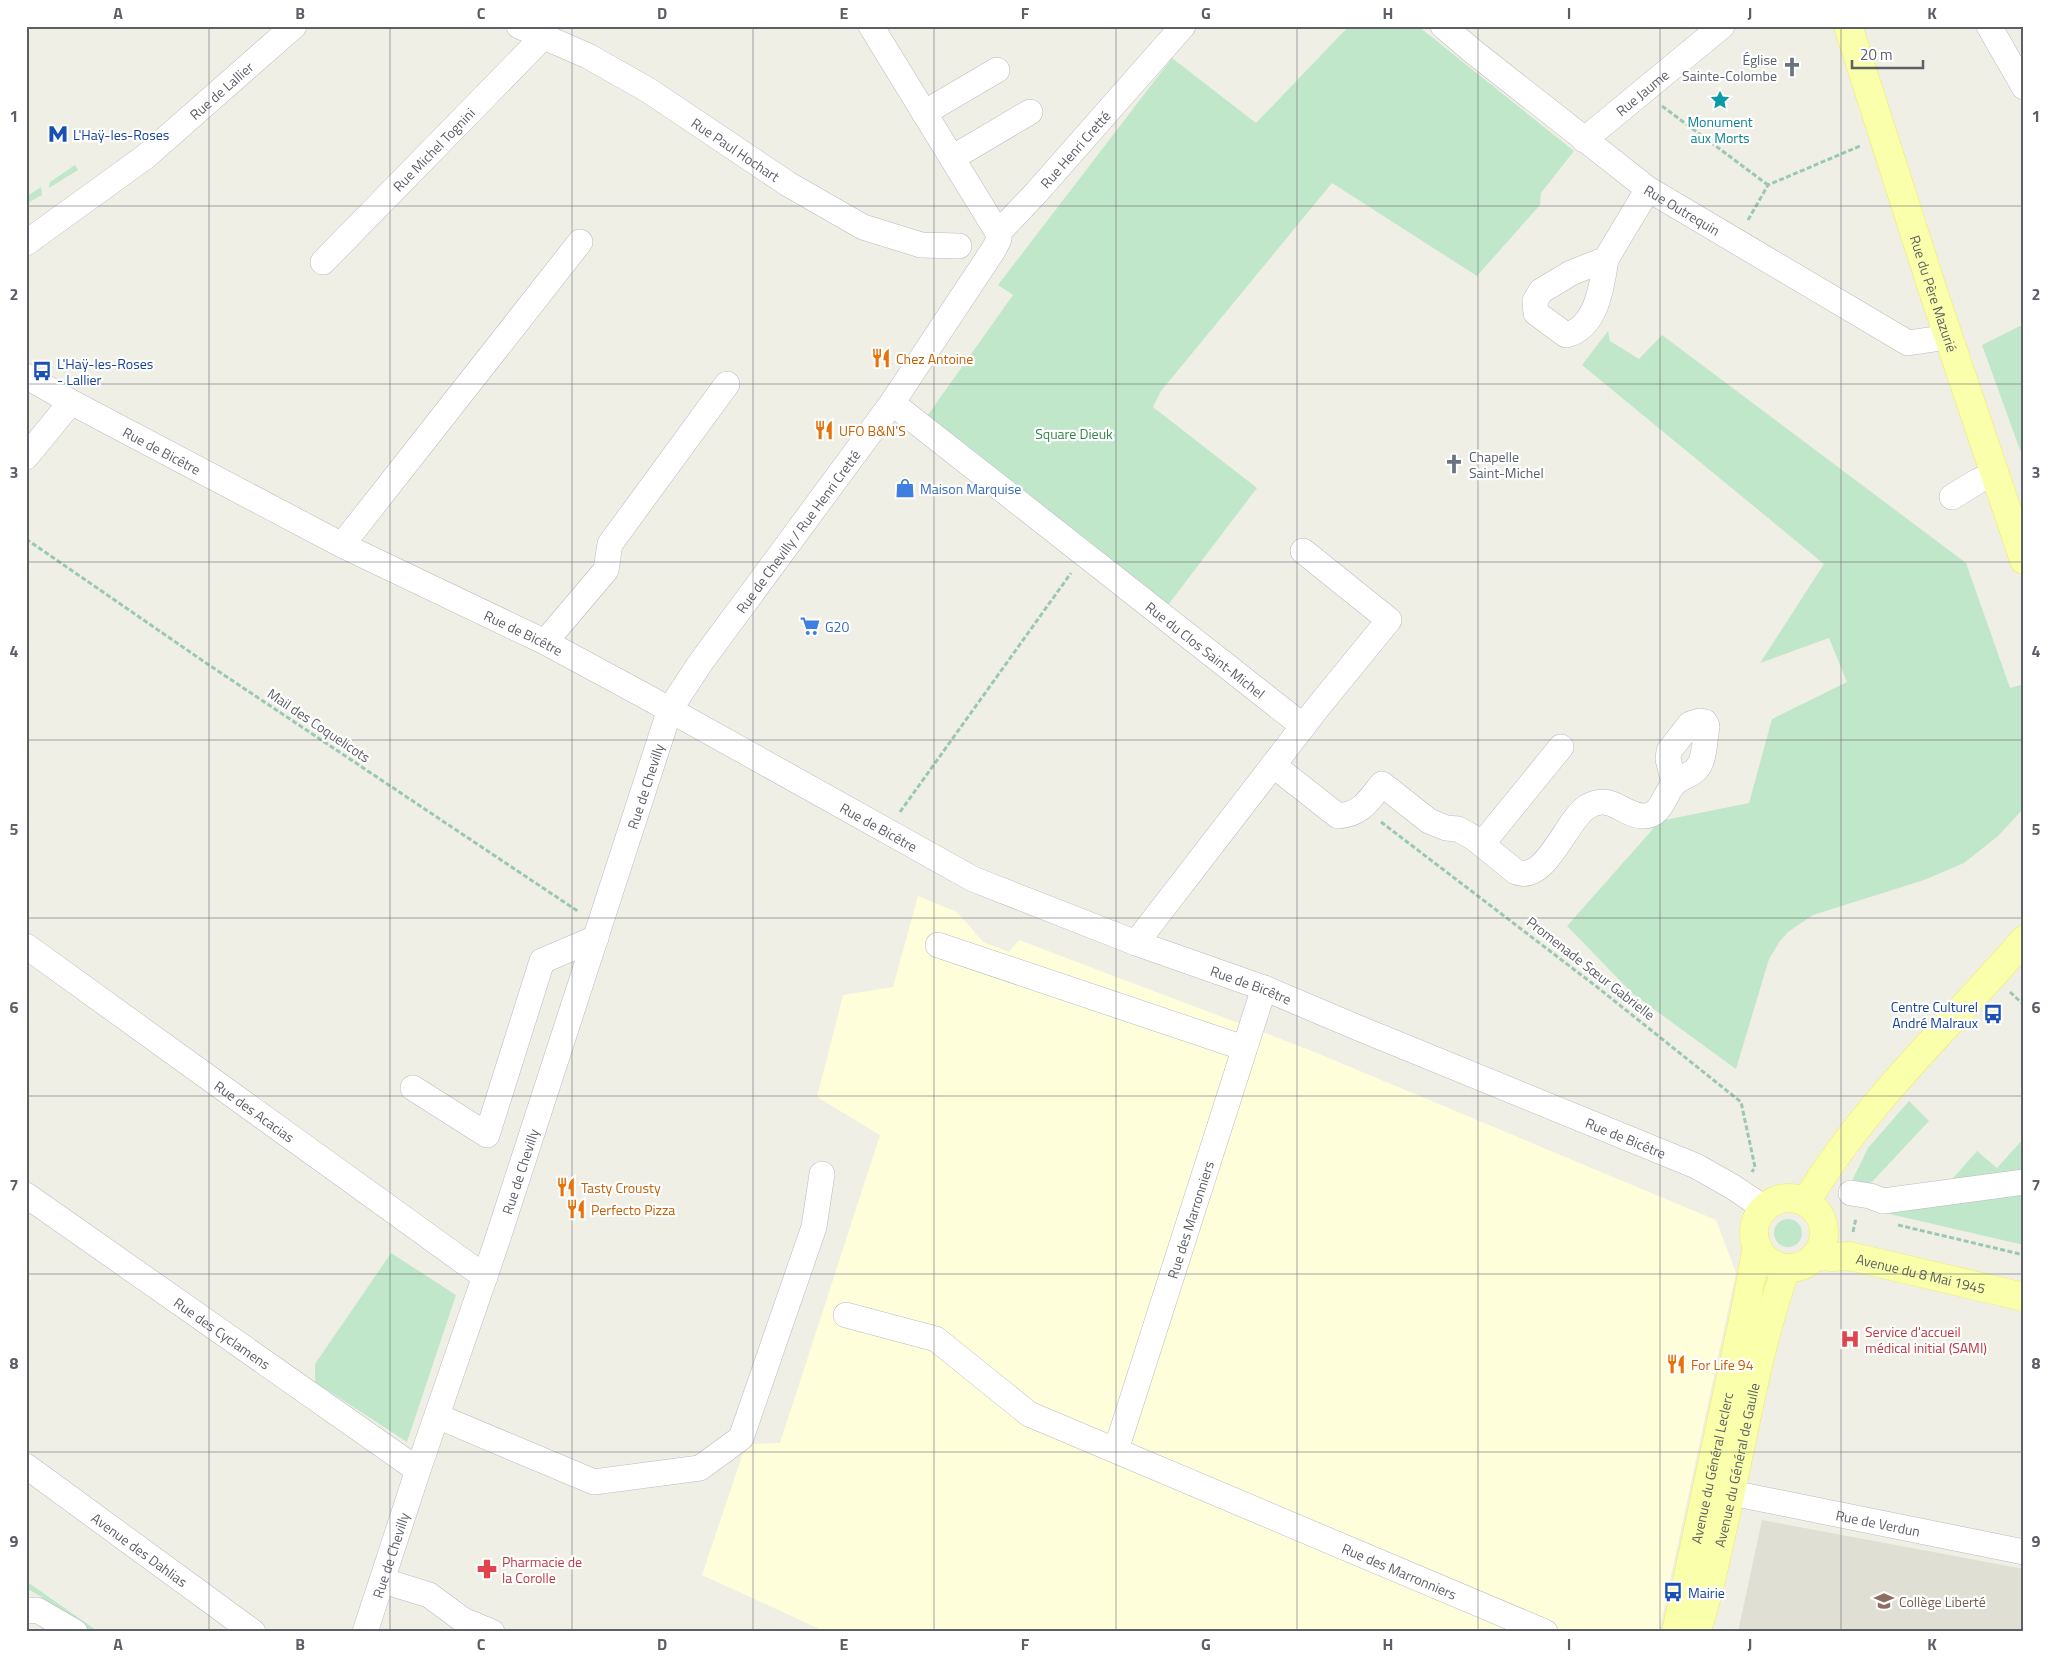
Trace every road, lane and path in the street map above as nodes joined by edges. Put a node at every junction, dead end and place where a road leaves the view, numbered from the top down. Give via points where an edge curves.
1 (294, 26) edge
2 (871, 26) edge
3 (1183, 26) edge
4 (1443, 26) edge
5 (1722, 26) edge
6 (1848, 26) edge
7 (1989, 26) edge
8 (529, 30) edge
9 (997, 70) dead end
10 (2024, 87) edge
11 (1642, 92) junction
12 (1030, 112) dead end
13 (924, 113) junction
14 (1884, 136) junction
15 (1584, 140) junction
16 (952, 158) junction
17 (1768, 185) junction
18 (1648, 189) junction
19 (998, 233) junction
20 (1736, 241) junction
21 (580, 242) dead end
22 (26, 243) edge
23 (959, 246) dead end
24 (1606, 259) dead end
25 (323, 262) dead end
26 (976, 278) joint
27 (1948, 337) junction
28 (26, 376) edge
29 (727, 384) dead end
30 (71, 402) junction
31 (892, 403) junction
32 (26, 457) edge
33 (1995, 474) junction
34 (1952, 497) dead end
35 (26, 539) edge
36 (342, 545) junction
37 (1303, 551) dead end
38 (1085, 554) junction
39 (2024, 560) edge
40 (545, 642) junction
41 (670, 709) junction
42 (1304, 726) junction
43 (1561, 747) dead end
44 (1273, 765) junction
45 (1674, 783) dead end
46 (1362, 808) junction
47 (887, 831) junction
48 (1482, 844) junction
49 (598, 932) junction
50 (2024, 940) edge
51 (1136, 943) junction
52 (938, 945) dead end
53 (26, 946) edge
54 (1264, 988) junction
55 (1244, 1048) junction
56 (413, 1088) dead end
57 (822, 1174) dead end
58 (1749, 1177) dead end
59 (2024, 1182) edge
60 (1851, 1194) dead end
61 (26, 1195) edge
62 (1806, 1202) junction
63 (1764, 1208) junction
64 (1895, 1224) dead end
65 (1821, 1243) junction
66 (1756, 1246) junction
67 (2024, 1255) edge
68 (1786, 1268) junction
69 (485, 1277) junction
70 (2024, 1278) edge
71 (2024, 1297) edge
72 (846, 1315) dead end
73 (437, 1416) junction
74 (1116, 1450) junction
75 (26, 1466) edge
76 (418, 1470) junction
77 (1732, 1493) junction
78 (2024, 1552) edge
79 (384, 1581) junction
80 (30, 1607) edge
81 (75, 1632) edge
82 (253, 1632) edge
83 (366, 1632) edge
84 (492, 1632) edge
85 (1545, 1632) edge
86 (1676, 1632) edge
87 (1696, 1632) edge

1 - 22 street, Rue de Lallier via 145,157
2 - 13 street
3 - 19 street, Rue Henri Cretté
4 - 15 street, Rue Outrequin
5 - 11 street, Rue Jaume
6 - 14 main road, Rue du Père Mazurié
7 - 10 street
8 - 23 street, Rue Paul Hochart via 588,56 648,90 788,184 863,227 921,245
8 - 25 street, Rue Michel Tognini
9 - 13 street
11 - 15 street, Rue Jaume
11 - 17 path
12 - 16 street
13 - 16 street
14 - 17 path
14 - 27 main road, Rue du Père Mazurié
15 - 18 street, Rue Outrequin
16 - 19 street
17 - 20 path
18 - 20 street, Rue Outrequin
18 - 24 street
19 - 26 street, Rue Henri Cretté via 999,239
20 - 27 street, Rue Outrequin via 1908,343
21 - 36 street
26 - 31 street, Rue de Chevilly / Rue Henri Cretté
27 - 33 main road, Rue du Père Mazurié
28 - 30 street, Rue de Bicêtre
29 - 40 street via 610,544 606,570
30 - 32 street
30 - 36 street, Rue de Bicêtre
31 - 38 street, Rue du Clos Saint-Michel
31 - 41 street, Rue de Chevilly / Rue Henri Cretté via 701,662
33 - 34 street via 1978,480
33 - 39 main road, Rue du Père Mazurié
35 - 49 path, Mail des Coquelicots
36 - 40 street, Rue de Bicêtre
37 - 42 street via 1389,620
38 - 42 street, Rue du Clos Saint-Michel
38 - 47 path
40 - 41 street, Rue de Bicêtre
41 - 47 street, Rue de Bicêtre
41 - 49 street, Rue de Chevilly
42 - 44 street
43 - 48 street
44 - 46 street via 1338,816 1352,815
44 - 51 street
45 - 48 street via 1656,812 1650,815 1636,815 1604,802 1587,807 1534,872 1516,872
46 - 48 street via 1382,784 1429,821 1465,832
46 - 58 path, Promenade Sœur Gabrielle via 1597,986 1741,1102 1755,1167
47 - 51 street, Rue de Bicêtre via 973,879
49 - 56 street via 542,961 486,1135
49 - 69 street, Rue de Chevilly
50 - 62 main road via 1855,1129
51 - 54 street, Rue de Bicêtre
52 - 55 street
53 - 69 street, Rue des Acacias
54 - 55 street, Rue des Marronniers
54 - 63 street, Rue de Bicêtre via 1696,1166
55 - 74 street, Rue des Marronniers
57 - 73 street via 814,1227 741,1438 700,1468 594,1482
59 - 60 street via 1883,1200
61 - 76 street, Rue des Cyclamens
62 - 63 main road via 1797,1198 1779,1199
62 - 65 main road via 1820,1214
63 - 66 main road via 1755,1226
64 - 67 path
65 - 68 main road via 1804,1265
65 - 70 main road, Avenue du 8 Mai 1945
65 - 71 main road, Avenue du 8 Mai 1945 via 1832,1257 1849,1256
66 - 68 main road via 1768,1261
66 - 86 main road, Avenue du Général Leclerc
68 - 77 main road, Avenue du Général de Gaulle via 1770,1313
69 - 73 street, Rue de Chevilly
72 - 74 street, Rue des Marronniers via 936,1339 1029,1414
73 - 76 street, Rue de Chevilly
74 - 85 street, Rue des Marronniers
75 - 82 street, Avenue des Dahlias
76 - 79 street, Rue de Chevilly
77 - 78 street, Rue de Verdun
77 - 87 main road, Avenue du Général de Gaulle
79 - 83 street, Rue de Chevilly
79 - 84 street via 429,1595 463,1620
80 - 81 street

